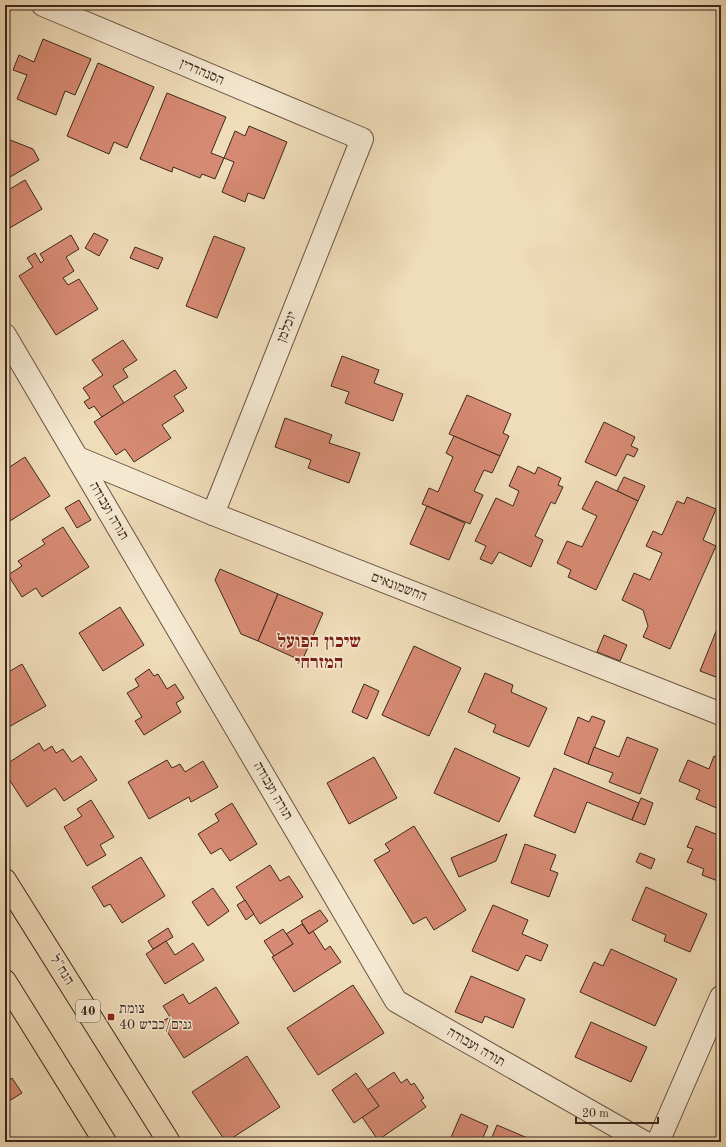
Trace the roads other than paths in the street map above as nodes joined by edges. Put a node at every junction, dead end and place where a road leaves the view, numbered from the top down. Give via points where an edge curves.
1 (43, 5) edge
2 (362, 139) joint
3 (5, 335) edge
4 (78, 458) junction
5 (213, 514) junction
6 (721, 714) edge
7 (5, 880) edge
8 (5, 981) edge
9 (721, 997) edge
10 (105, 1142) edge
11 (169, 1142) edge
12 (644, 1142) edge
13 (658, 1142) edge

1 - 2 street, הסנהדרין
2 - 5 street, יוכלמן
3 - 4 street, תורה ועבודה
4 - 5 street, החשמונאים
4 - 12 street, תורה ועבודה via 396,1001
5 - 6 street, החשמונאים
7 - 11 highway, הנח"ל / 40
8 - 10 highway
9 - 13 street

